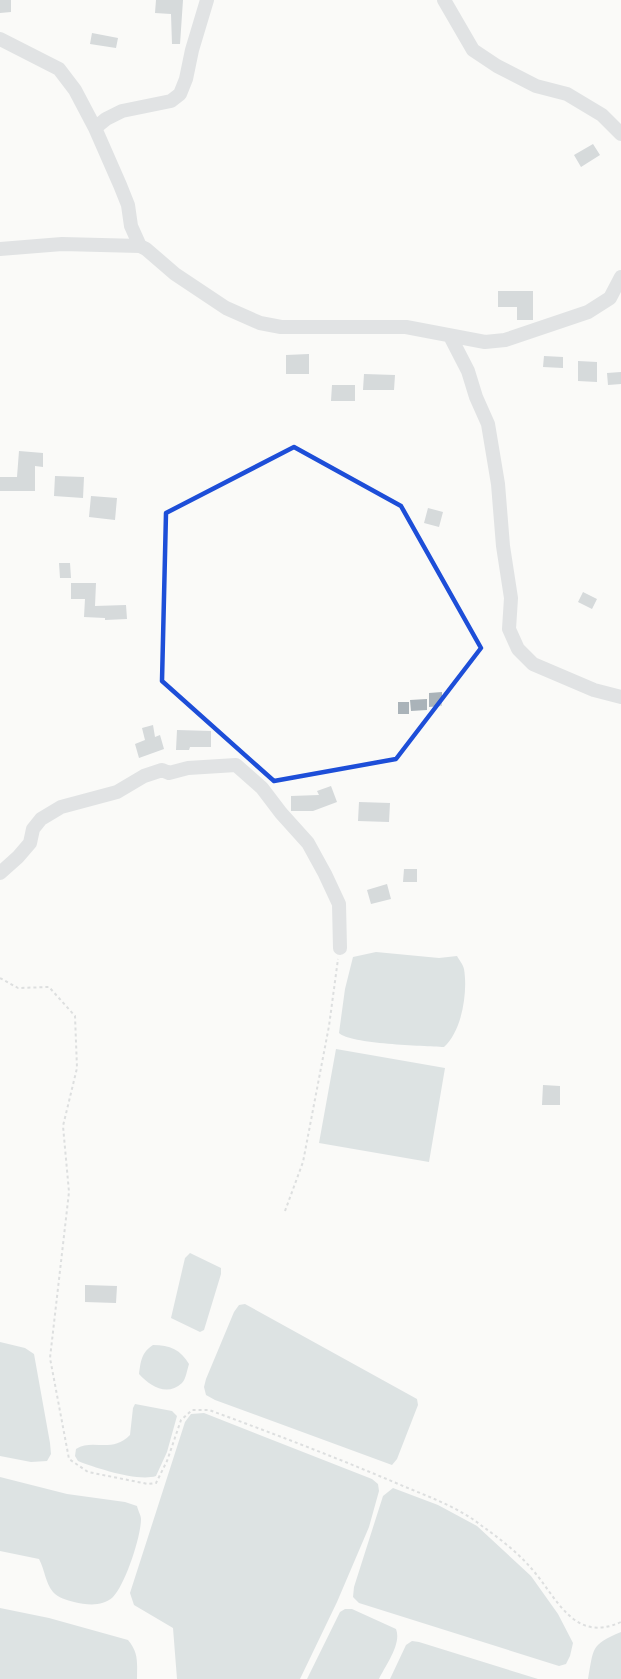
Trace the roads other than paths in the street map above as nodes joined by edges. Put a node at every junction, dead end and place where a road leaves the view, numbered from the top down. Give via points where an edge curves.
1 (207, 0) edge
2 (444, 0) edge
3 (0, 39) edge
4 (95, 128) junction
5 (621, 134) edge
6 (140, 246) junction
7 (0, 249) edge
8 (621, 276) edge
9 (450, 336) junction
10 (621, 697) edge
11 (0, 873) edge
12 (339, 948) road end

1 - 4 street via 180,94 171,101 122,111
2 - 5 street via 473,50 536,86 567,94 602,115
3 - 4 street via 59,69
4 - 6 street via 124,195
6 - 7 street via 62,244
6 - 9 street via 226,308 260,323 281,327 406,327
8 - 9 street via 610,298 562,322 506,340 485,342
9 - 10 street via 488,424 511,598 509,629 518,649 533,664
11 - 12 street via 30,843 33,829 41,819 61,807 117,792 162,770 169,773 236,765 262,788 308,843 326,873 339,904

